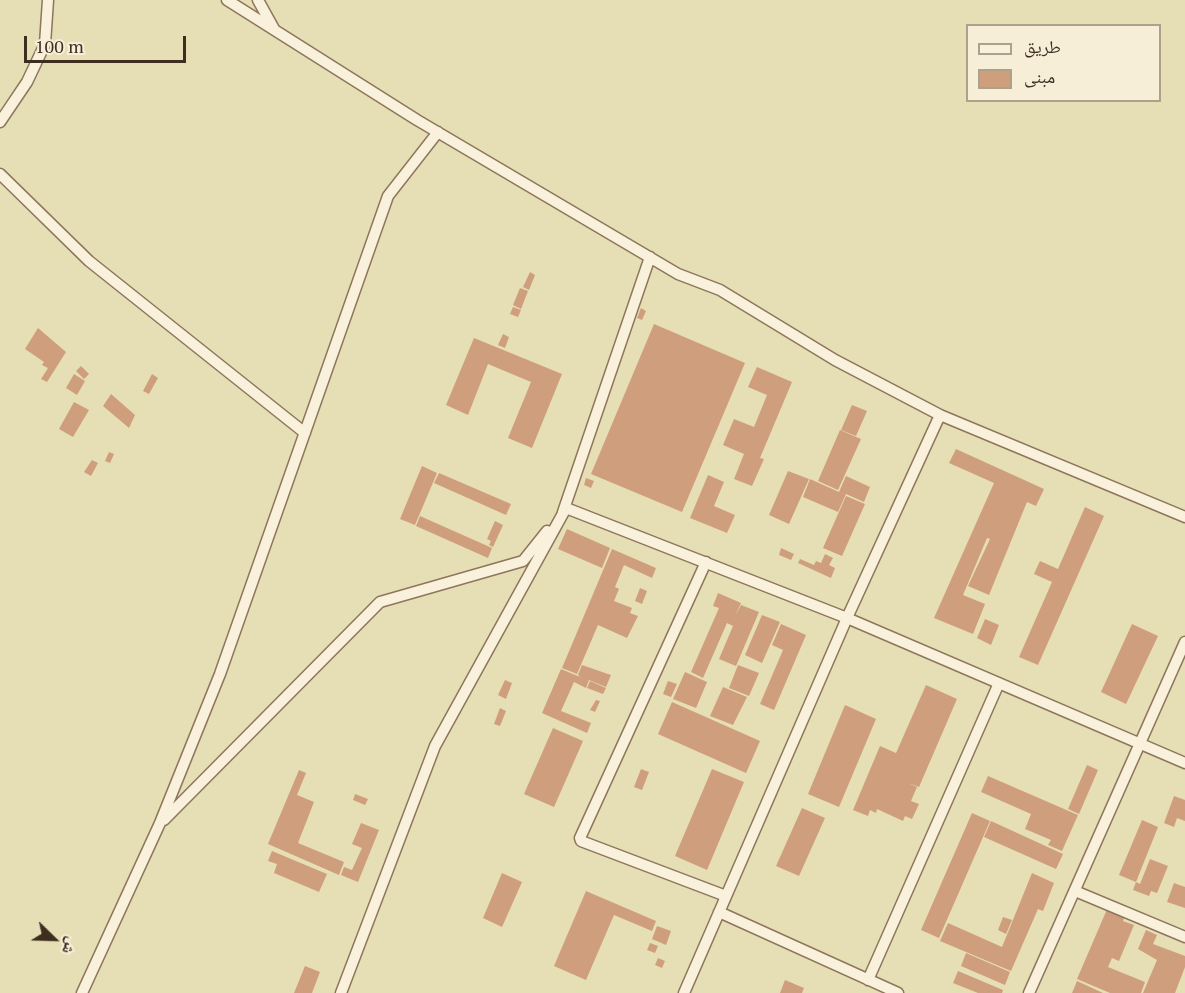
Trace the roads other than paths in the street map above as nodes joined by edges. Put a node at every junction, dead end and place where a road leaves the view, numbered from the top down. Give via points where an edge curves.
1 (48, 0) edge
2 (227, 0) edge
3 (258, 0) edge
4 (275, 30) junction
5 (0, 122) edge
6 (438, 132) junction
7 (0, 174) edge
8 (650, 257) junction
9 (940, 415) junction
10 (305, 433) junction
11 (566, 508) junction
12 (1185, 517) edge
13 (706, 562) junction
14 (847, 618) junction
15 (1185, 642) edge
16 (999, 683) junction
17 (1140, 744) junction
18 (1185, 763) edge
19 (160, 823) junction
20 (1075, 891) junction
21 (726, 896) junction
22 (719, 912) junction
23 (1185, 937) edge
24 (868, 980) junction
25 (82, 993) edge
26 (341, 993) edge
27 (684, 993) edge
28 (898, 993) edge
29 (1029, 993) edge

1 - 5 street via 45,44 27,82
2 - 4 street
3 - 4 street
4 - 6 street
6 - 8 street
6 - 10 street via 388,196
7 - 10 street via 89,261
8 - 9 street via 678,274 720,291 835,360
8 - 11 street
9 - 12 street
9 - 14 street
10 - 19 street via 220,674
11 - 13 street
11 - 19 street via 523,561 380,602
11 - 26 street via 435,746
13 - 14 street
13 - 21 street via 580,838 603,851
14 - 16 street
14 - 21 street
15 - 17 street
16 - 17 street
16 - 24 street
17 - 18 street
17 - 20 street
19 - 25 street
20 - 23 street
20 - 29 street
21 - 22 street
22 - 24 street
22 - 27 street
24 - 28 street

